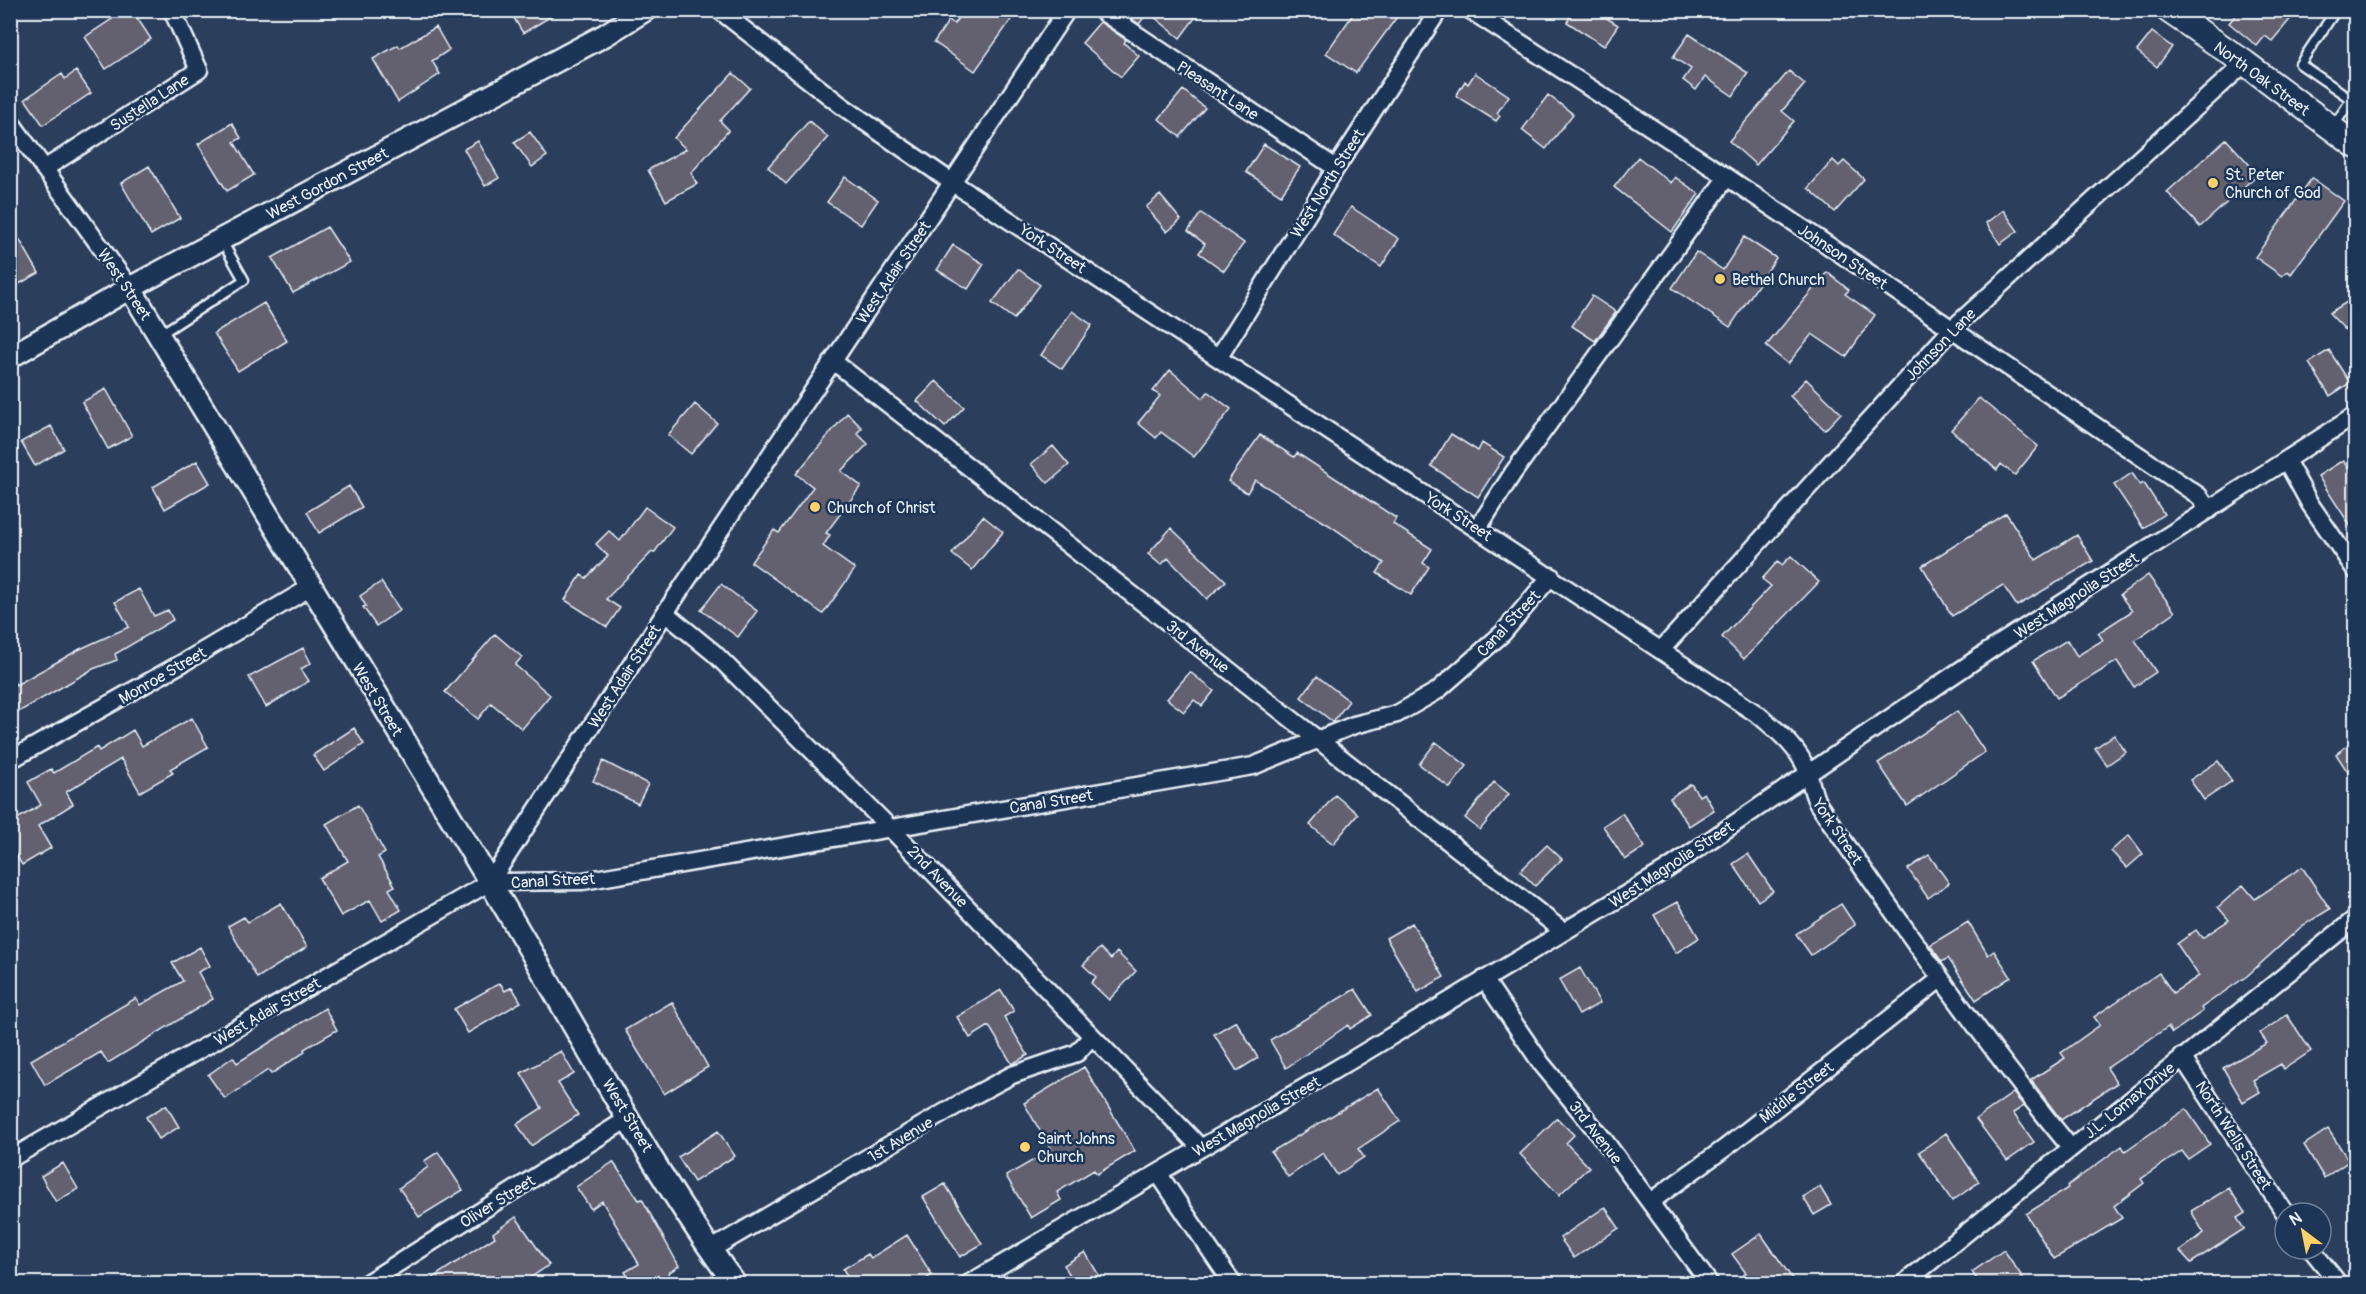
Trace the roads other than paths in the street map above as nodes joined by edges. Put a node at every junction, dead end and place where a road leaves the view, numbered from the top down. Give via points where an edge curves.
1 (172, 10) edge
2 (645, 10) edge
3 (718, 10) edge
4 (1067, 10) edge
5 (1100, 10) edge
6 (1439, 10) edge
7 (1470, 10) edge
8 (2168, 10) edge
9 (2336, 10) edge
10 (2245, 63) junction
11 (2353, 95) edge
12 (10, 121) edge
13 (2332, 129) junction
14 (2355, 146) edge
15 (1336, 168) junction
16 (44, 169) junction
17 (1727, 177) junction
18 (953, 183) junction
19 (221, 239) junction
20 (130, 288) junction
21 (1951, 330) junction
22 (158, 336) junction
23 (10, 357) edge
24 (1219, 357) junction
25 (833, 361) junction
26 (2355, 415) edge
27 (2286, 460) junction
28 (2209, 510) junction
29 (1478, 528) junction
30 (2355, 571) edge
31 (1551, 576) junction
32 (311, 587) junction
33 (665, 613) junction
34 (1660, 650) junction
35 (1317, 740) junction
36 (10, 760) edge
37 (1808, 774) junction
38 (890, 827) junction
39 (490, 882) junction
40 (2355, 918) edge
41 (1563, 931) junction
42 (1484, 979) junction
43 (1940, 980) junction
44 (1092, 1036) junction
45 (2182, 1057) junction
46 (629, 1118) junction
47 (1201, 1148) junction
48 (2070, 1148) junction
49 (10, 1159) edge
50 (1158, 1173) junction
51 (2277, 1201) edge
52 (1650, 1202) junction
53 (710, 1250) junction
54 (2321, 1261) edge
55 (365, 1284) edge
56 (735, 1284) edge
57 (969, 1284) edge
58 (1233, 1284) edge
59 (1710, 1284) edge
60 (1903, 1284) edge
61 (2339, 1284) edge

1 - 16 street, Sustella Lane via 199,70
2 - 19 street, West Gordon Street
3 - 18 street, York Street via 842,106
4 - 18 street, West Adair Street
5 - 15 street, Pleasant Lane
6 - 15 street, West North Street
7 - 17 street, Johnson Street
8 - 10 main road, North Oak Street
9 - 11 lane via 2300,64
10 - 13 main road, North Oak Street
10 - 21 street, Johnson Lane
11 - 13 lane
12 - 16 street, West Street
13 - 14 main road, North Oak Street
15 - 24 street, West North Street
16 - 20 street, West Street
17 - 21 street, Johnson Street
17 - 29 street
18 - 24 street, York Street
18 - 25 street, West Adair Street
19 - 20 street, West Gordon Street
19 - 22 lane via 244,280
20 - 22 street, West Street
20 - 23 street, West Gordon Street
21 - 28 street, Johnson Street via 2199,496
21 - 34 street, Johnson Lane
22 - 32 street, West Street
24 - 29 street, York Street
25 - 33 street, West Adair Street
25 - 35 street, 3rd Avenue
26 - 27 street, West Magnolia Street
27 - 28 street, West Magnolia Street
27 - 30 street
28 - 37 street, West Magnolia Street via 1999,644
29 - 31 street, York Street
31 - 34 street, York Street
31 - 35 street, Canal Street via 1503,633 1437,692 1397,714 1354,724
32 - 36 street, Monroe Street
32 - 39 street, West Street
33 - 38 street, 2nd Avenue via 714,653
33 - 39 street, West Adair Street
34 - 37 street, York Street via 1760,716 1791,743
35 - 38 street, Canal Street via 1253,766
35 - 41 street, 3rd Avenue
37 - 41 street, West Magnolia Street via 1666,870
37 - 43 street, York Street via 1818,804
38 - 39 street, Canal Street via 583,881
38 - 44 street, 2nd Avenue
39 - 46 street, West Street
39 - 49 street, West Adair Street
40 - 45 street, J.L. Lomax Drive
41 - 42 street, West Magnolia Street
42 - 47 street, West Magnolia Street
42 - 52 street, 3rd Avenue via 1541,1063
43 - 48 street, York Street
43 - 52 street, Middle Street
44 - 47 street, 2nd Avenue
44 - 53 street, 1st Avenue via 1077,1053 1012,1075 969,1098
45 - 48 street, J.L. Lomax Drive
45 - 51 street, North Wells Street
46 - 53 street, West Street
46 - 55 street, Oliver Street
47 - 50 street, West Magnolia Street
48 - 60 street, J.L. Lomax Drive
50 - 57 street, West Magnolia Street
50 - 58 street
52 - 59 street, 3rd Avenue
53 - 56 street, West Street
54 - 61 street

